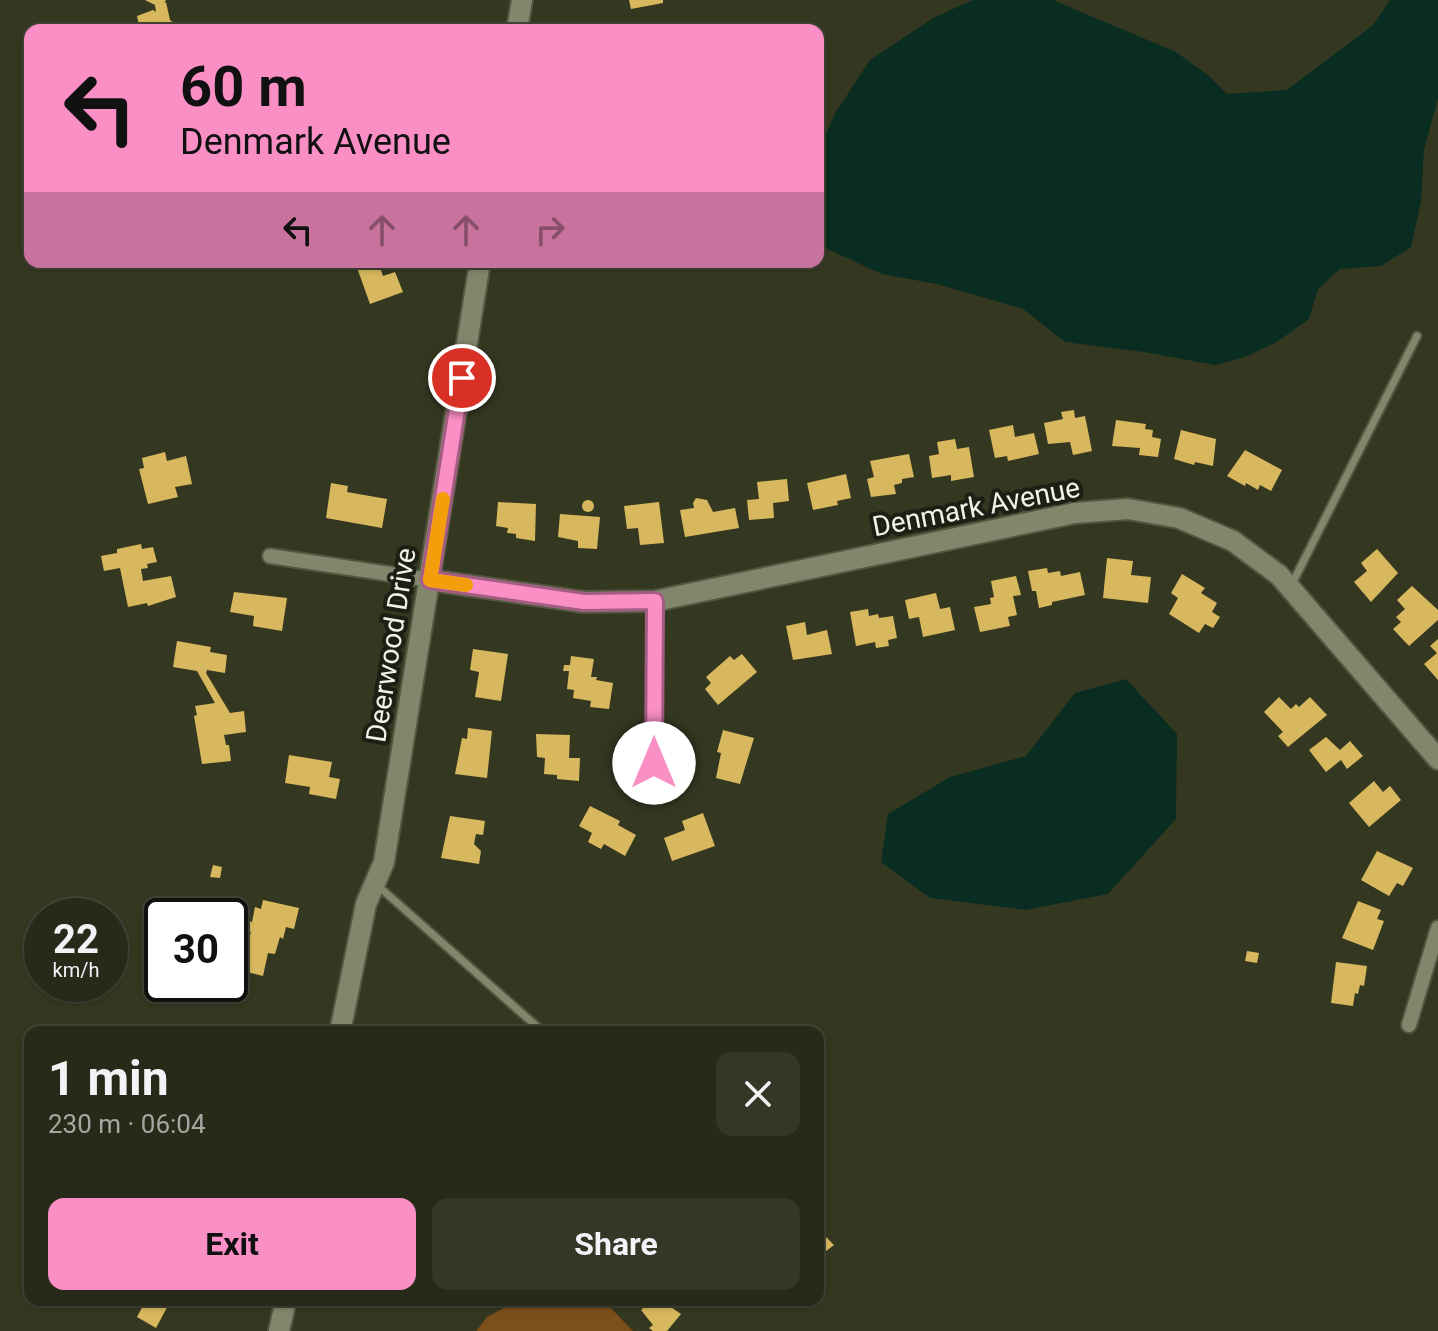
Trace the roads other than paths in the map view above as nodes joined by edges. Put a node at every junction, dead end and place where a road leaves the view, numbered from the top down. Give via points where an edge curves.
1 (522, 0) edge
2 (518, 24) edge
3 (479, 268) edge
4 (1417, 336) dead end
5 (270, 556) dead end
6 (430, 580) junction
7 (1290, 588) junction
8 (655, 601) junction
9 (1438, 759) edge
10 (654, 763) dead end
11 (375, 883) junction
12 (1438, 928) edge
13 (1409, 1025) dead end
14 (341, 1026) edge
15 (536, 1026) edge
16 (285, 1306) edge
17 (279, 1331) edge

1 - 2 street
3 - 6 street, Deerwood Drive
4 - 7 lane
5 - 6 street
6 - 8 street, Denmark Avenue via 584,602
6 - 11 street, Deerwood Drive via 384,862
7 - 8 street, Denmark Avenue via 1233,541 1179,518 1128,509 1075,513
7 - 9 street, Denmark Avenue
8 - 10 street
11 - 14 street, Deerwood Drive
11 - 15 lane
12 - 13 street
16 - 17 street

